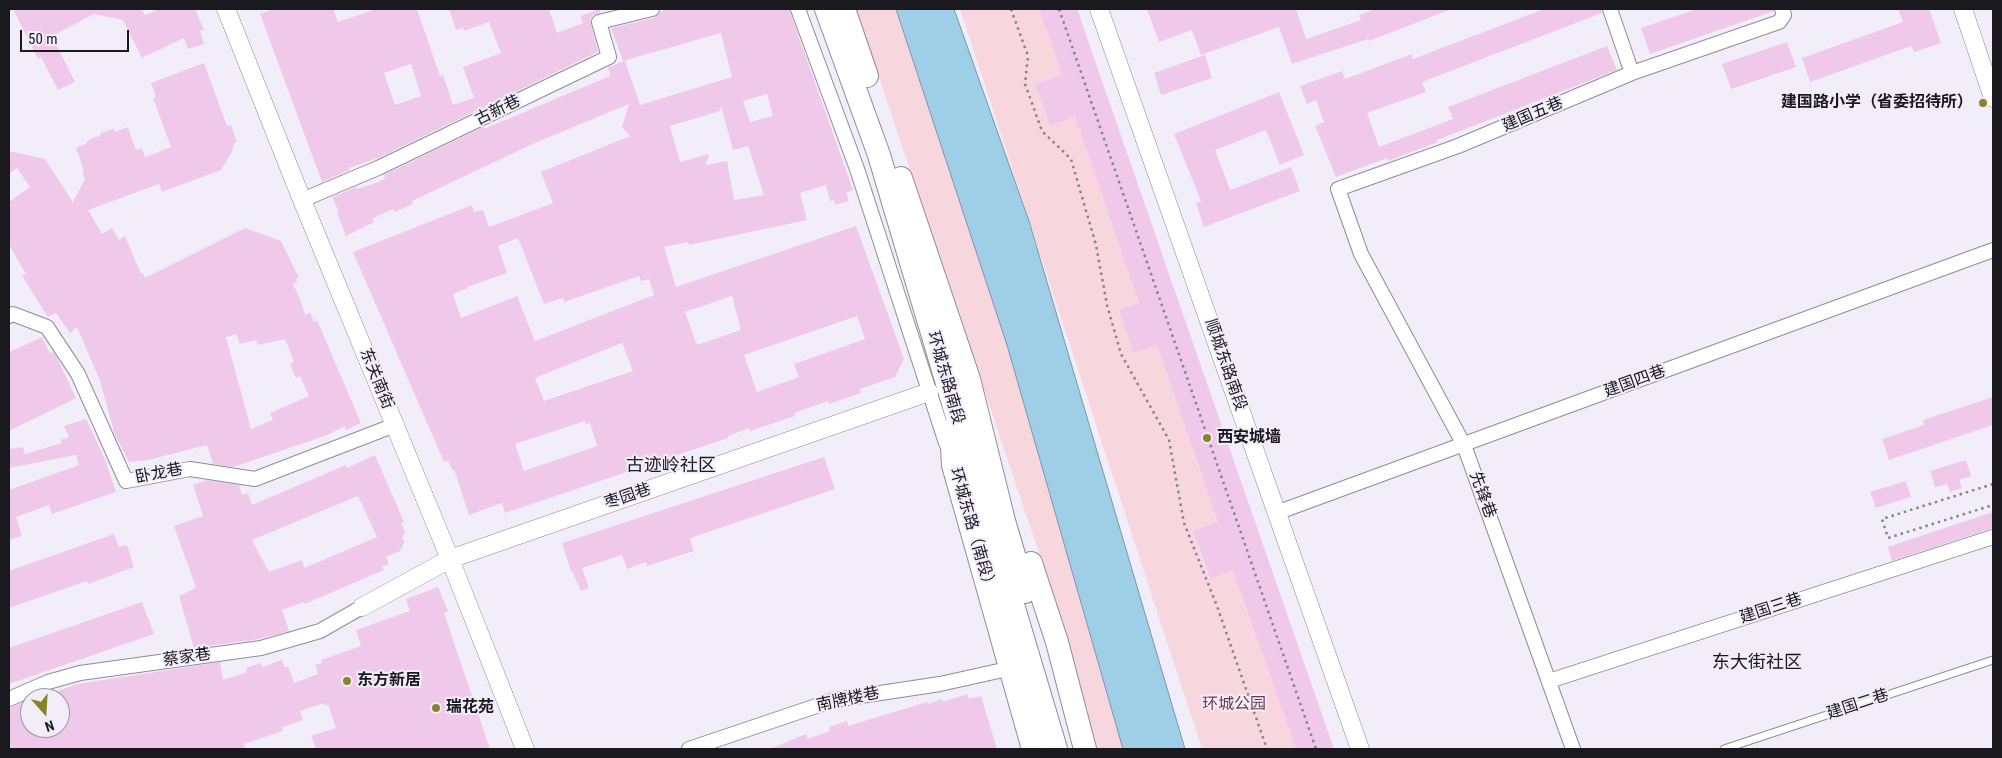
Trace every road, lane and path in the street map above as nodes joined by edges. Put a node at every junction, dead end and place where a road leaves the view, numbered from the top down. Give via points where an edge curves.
1 (226, 9) edge
2 (652, 9) edge
3 (798, 9) edge
4 (826, 9) edge
5 (844, 9) edge
6 (1011, 9) edge
7 (1059, 9) edge
8 (1100, 9) edge
9 (1610, 9) edge
10 (1782, 9) edge
11 (1963, 9) edge
12 (1632, 74) junction
13 (1993, 98) edge
14 (302, 200) junction
15 (1993, 250) edge
16 (1361, 254) joint
17 (9, 316) edge
18 (969, 379) junction
19 (939, 390) junction
20 (395, 425) junction
21 (1464, 445) junction
22 (1993, 484) edge
23 (1993, 505) edge
24 (1276, 513) junction
25 (1993, 537) edge
26 (450, 559) junction
27 (362, 607) joint
28 (1993, 660) edge
29 (1012, 668) junction
30 (1549, 681) junction
31 (9, 699) edge
32 (525, 749) edge
33 (689, 749) edge
34 (1033, 749) edge
35 (1056, 749) edge
36 (1070, 749) edge
37 (1085, 749) edge
38 (1267, 749) edge
39 (1316, 749) edge
40 (1360, 749) edge
41 (1573, 749) edge
42 (1724, 749) edge

1 - 14 street, 东关南街
2 - 14 street, 古新巷 via 599,22 609,58 378,168
3 - 19 street
4 - 19 main road, 环城东路南段 via 879,155
5 - 18 main road, 环城东路南段
6 - 38 path via 1028,56 1024,84 1042,131 1071,159 1096,244 1107,304 1121,354 1169,440 1184,523
7 - 39 path
8 - 24 street, 顺城东路南段
9 - 12 street
10 - 12 street, 建国五巷 via 1784,15 1778,22
11 - 13 street
12 - 16 street, 建国五巷 via 1458,146 1338,189
14 - 20 street, 东关南街
15 - 21 street, 建国四巷
16 - 21 street, 先锋巷
17 - 20 street, 卧龙巷 via 13,314 47,327 78,374 126,481 190,468 255,480
18 - 36 main road, 环城东路南段 via 1004,521
18 - 37 main road via 1057,642
19 - 26 street, 枣园巷
19 - 29 main road, 环城东路（南段） via 954,465
19 - 35 main road, 环城东路南段
20 - 26 street, 东关南街
21 - 24 street, 建国四巷
21 - 30 street, 先锋巷
22 - 23 path via 1882,519 1888,538
24 - 40 street, 顺城东路南段
25 - 30 street, 建国三巷
26 - 27 street, 枣园巷
26 - 32 street, 东关南街
27 - 31 street, 蔡家巷 via 320,631 260,648 80,673 48,682
28 - 42 lane, 建国二巷
29 - 33 street, 南牌楼巷 via 940,684 834,700
29 - 34 main road, 环城东路（南段）
30 - 41 street, 先锋巷

